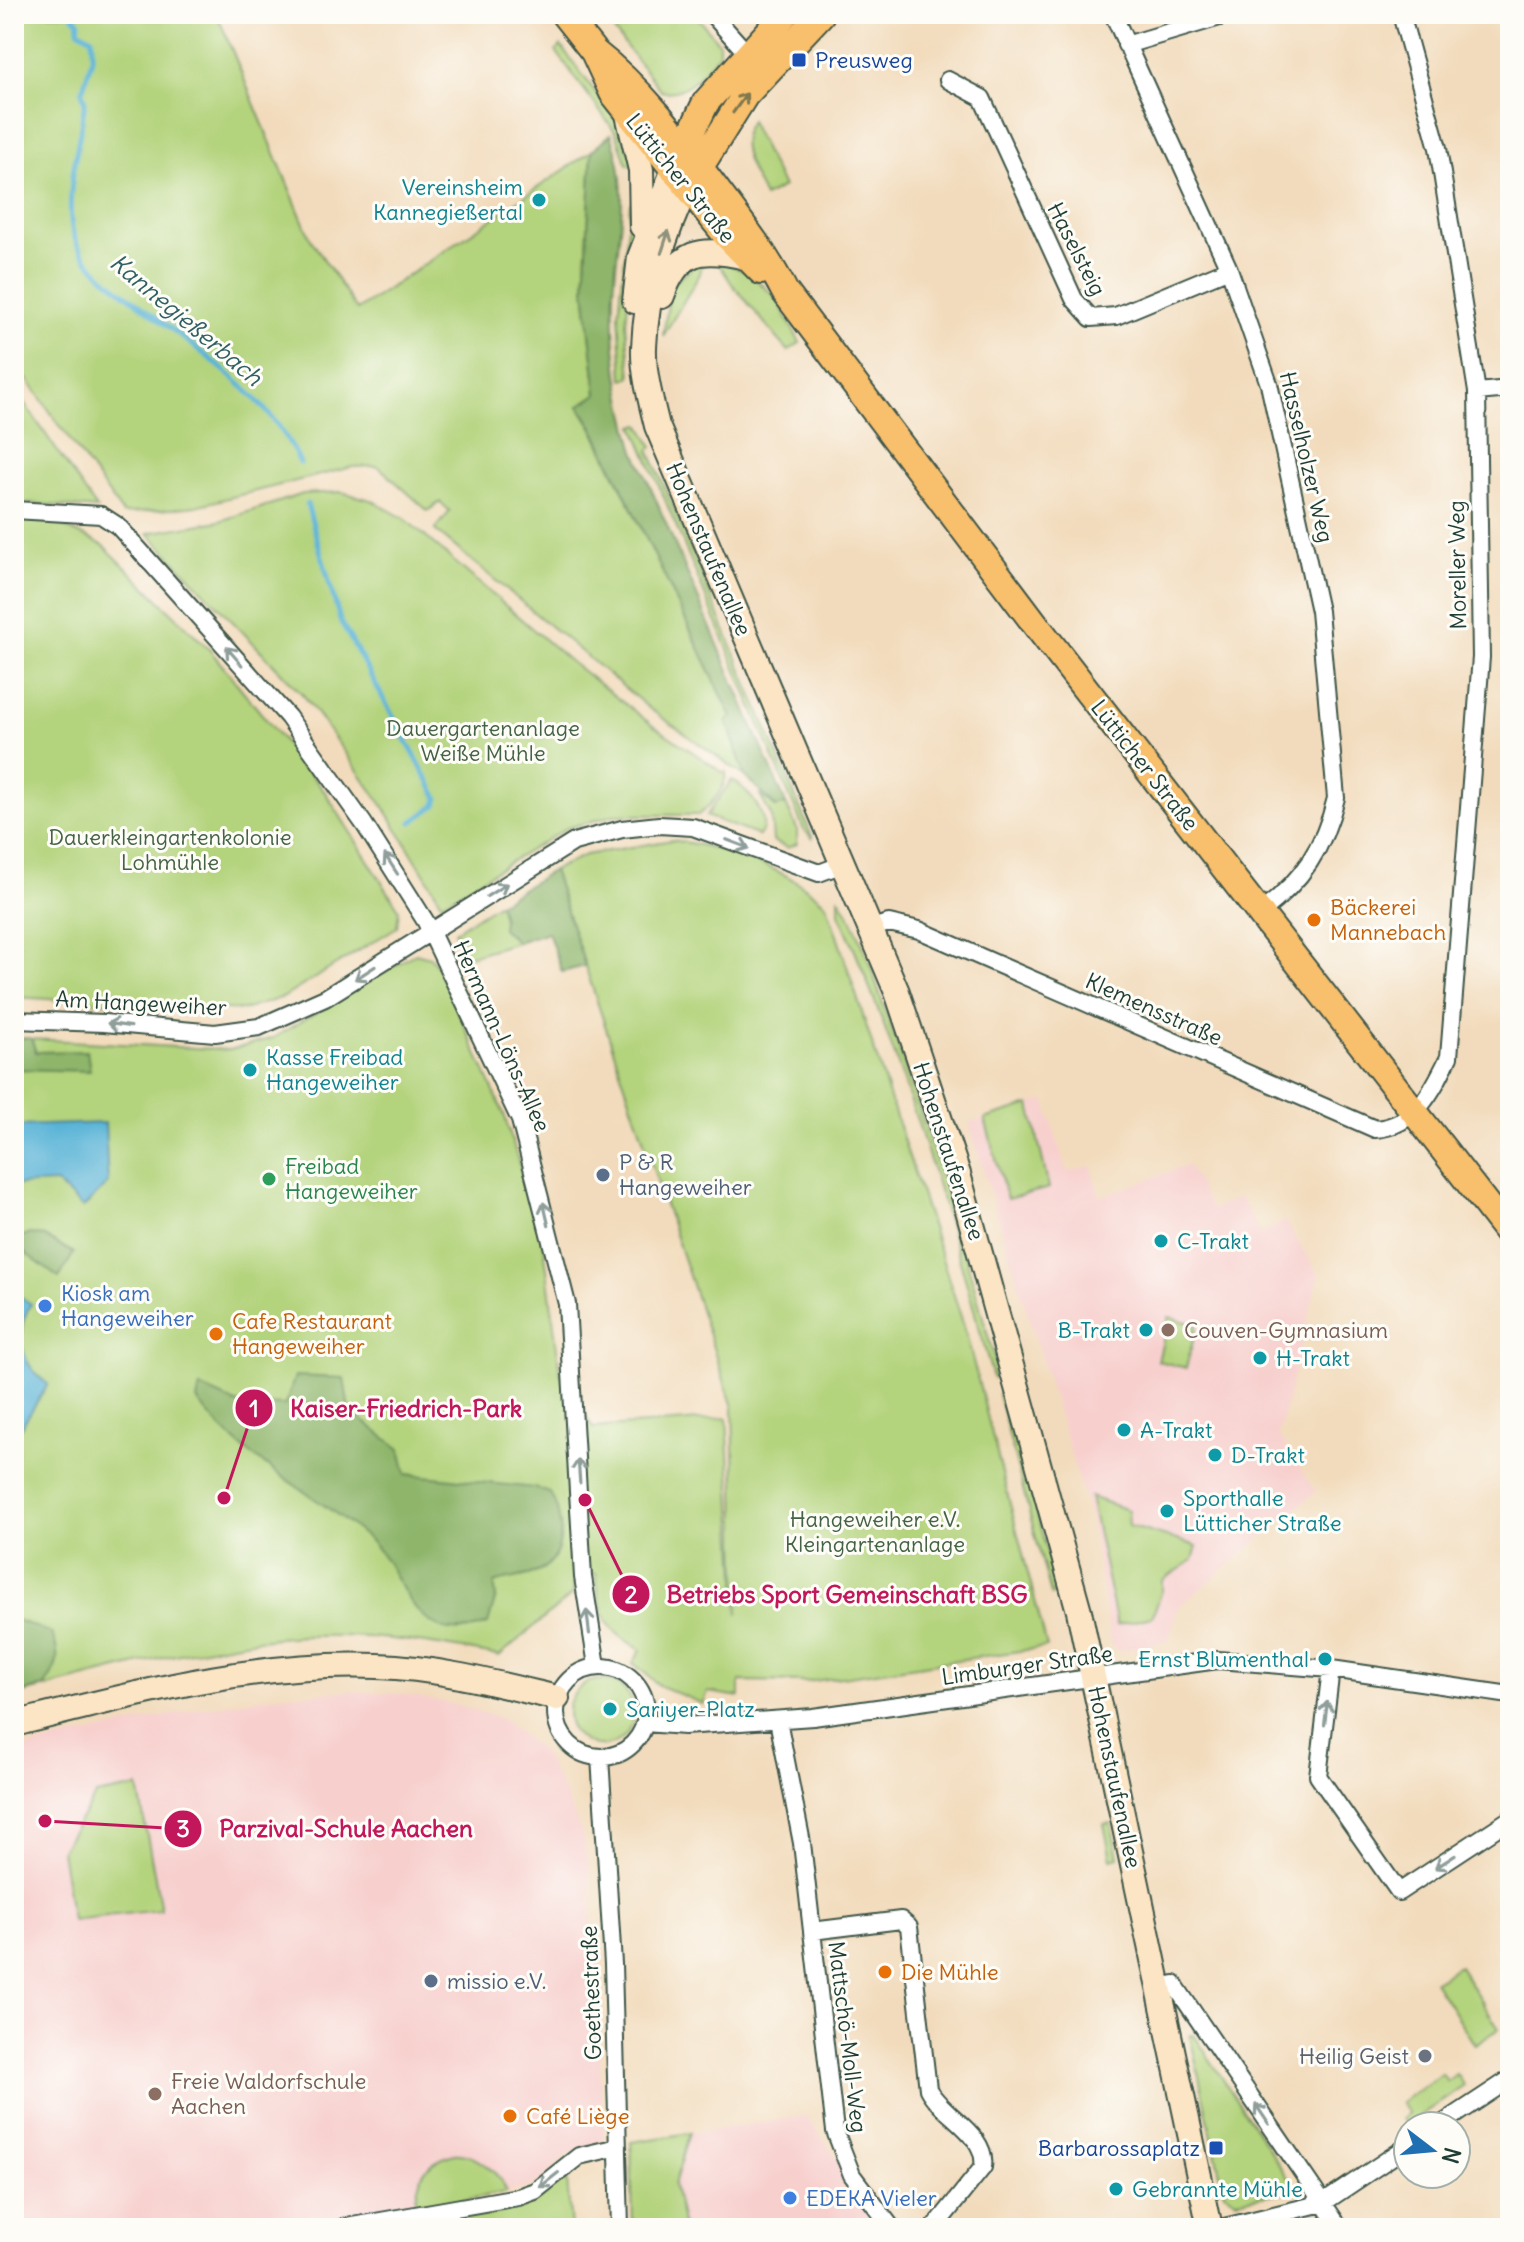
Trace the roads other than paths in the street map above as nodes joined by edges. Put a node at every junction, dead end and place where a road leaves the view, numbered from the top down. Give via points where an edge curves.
1 (564, 14) edge
2 (712, 14) edge
3 (785, 14) edge
4 (821, 14) edge
5 (1113, 14) edge
6 (1230, 14) edge
7 (1401, 14) edge
8 (1126, 45) junction
9 (594, 52) junction
10 (756, 63) junction
11 (948, 80) dead end
12 (627, 110) junction
13 (686, 168) junction
14 (640, 257) junction
15 (746, 257) junction
16 (1229, 269) junction
17 (785, 292) junction
18 (644, 342) junction
19 (1510, 389) edge
20 (1477, 392) junction
21 (14, 510) edge
22 (843, 864) junction
23 (1261, 912) junction
24 (871, 928) junction
25 (431, 930) junction
26 (14, 1020) edge
27 (1416, 1111) junction
28 (1510, 1235) edge
29 (597, 1666) junction
30 (1331, 1669) junction
31 (1094, 1677) junction
32 (1510, 1695) edge
33 (557, 1698) junction
34 (778, 1720) junction
35 (645, 1723) junction
36 (14, 1724) edge
37 (600, 1757) junction
38 (1510, 1819) edge
39 (812, 1931) junction
40 (1159, 1987) junction
41 (1510, 2079) edge
42 (1463, 2110) edge
43 (618, 2147) junction
44 (1392, 2157) edge
45 (1323, 2203) junction
46 (341, 2228) edge
47 (620, 2228) edge
48 (892, 2228) edge
49 (934, 2228) edge
50 (1210, 2228) edge
51 (1220, 2228) edge
52 (1340, 2228) edge

1 - 9 main road, Lütticher Straße
2 - 10 street
3 - 10 main road
4 - 10 main road
5 - 8 street, Hasselholzer Weg
6 - 8 street
7 - 20 street, Moreller Weg via 1438,148
8 - 16 street, Hasselholzer Weg
9 - 12 main road, Lütticher Straße
9 - 13 main road, Lütticher Straße via 627,78
10 - 13 main road via 718,134
11 - 16 street, Haselsteig via 982,98 1074,299 1091,318 1116,316
12 - 13 main road, Lütticher Straße
12 - 14 main road via 644,193
13 - 14 main road, Hohenstaufenallee
13 - 15 main road, Lütticher Straße
13 - 17 main road, Lütticher Straße via 767,257
18 -> 13 main road, Hohenstaufenallee via 655,274
14 - 18 main road, Hohenstaufenallee via 634,313
15 - 17 main road, Lütticher Straße
15 - 18 main road via 705,251 681,262 671,271
16 - 23 street, Hasselholzer Weg via 1269,384 1319,611 1335,772 1336,798 1320,850
17 - 23 main road, Lütticher Straße
18 - 22 main road, Hohenstaufenallee via 657,426
19 - 20 street
20 - 27 street, Moreller Weg via 1481,657 1449,1057 1427,1101
25 -> 21 street, Hermann-Löns-Allee via 288,717 118,526 101,515
22 - 24 main road, Hohenstaufenallee
25 -> 22 street via 574,842 622,829 693,827 819,873
23 - 27 main road, Lütticher Straße
24 - 27 street, Klemensstraße via 889,923 919,930 1375,1129 1388,1128
24 - 31 main road, Hohenstaufenallee via 958,1174
25 -> 26 street, Am Hangeweiher via 325,998 259,1027 215,1033
29 -> 25 street, Hermann-Löns-Allee via 583,1577 567,1304 527,1138
27 - 28 main road, Lütticher Straße
29 - 33 street via 573,1675
29 - 35 street via 634,1680 643,1693
30 - 31 street, Limburger Straße via 1218,1660
30 - 32 street, Limburger Straße
38 -> 30 street via 1399,1892 1318,1776
31 - 34 street, Limburger Straße
31 - 40 main road, Hohenstaufenallee
33 - 36 main road via 466,1676 319,1665 218,1677
33 - 37 street via 557,1722 567,1743
34 - 35 street, Limburger Straße
34 - 39 street, Mattschö-Moll-Weg via 802,1843
35 - 37 street via 629,1748
37 - 43 street, Goethestraße
39 - 48 street, Mattschö-Moll-Weg via 835,2131 852,2175
39 - 49 street, Mattschö-Moll-Weg via 901,1920 912,1932 928,2089 985,2155 983,2167
45 -> 40 street via 1174,1984
40 - 50 main road, Hohenstaufenallee
41 - 42 street
43 -> 46 street via 579,2156 535,2191 518,2197
43 - 47 street, Goethestraße
44 - 45 street
45 - 51 street
45 - 52 street

